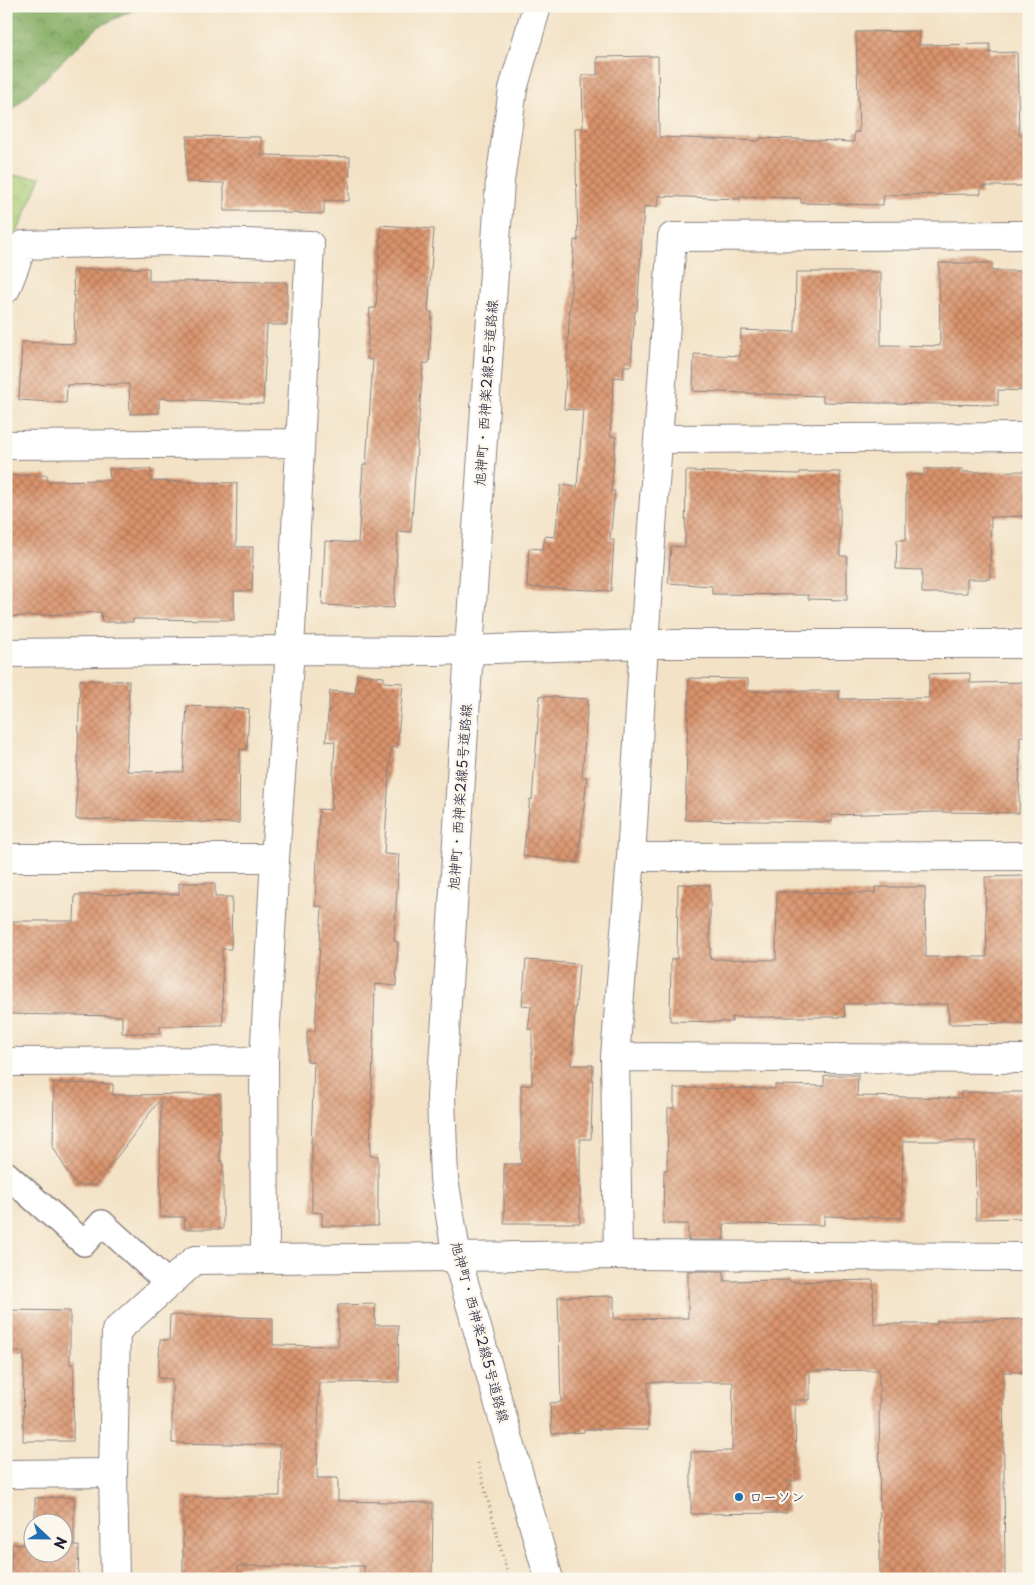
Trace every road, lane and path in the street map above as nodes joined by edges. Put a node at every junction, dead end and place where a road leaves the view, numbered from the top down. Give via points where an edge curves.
1 (538, 6) edge
2 (1029, 235) edge
3 (6, 289) edge
4 (1029, 437) edge
5 (659, 439) junction
6 (300, 443) junction
7 (6, 445) edge
8 (644, 644) junction
9 (1029, 644) edge
10 (290, 650) junction
11 (469, 650) junction
12 (6, 653) edge
13 (1029, 856) edge
14 (631, 857) junction
15 (6, 858) edge
16 (275, 858) junction
17 (615, 1057) junction
18 (1029, 1058) edge
19 (264, 1061) junction
20 (6, 1062) edge
21 (6, 1174) edge
22 (618, 1256) junction
23 (1029, 1257) edge
24 (265, 1258) junction
25 (457, 1258) junction
26 (169, 1284) junction
27 (113, 1473) junction
28 (6, 1474) edge
29 (115, 1579) edge
30 (549, 1579) edge

1 - 11 street, 旭神町・西神楽2線5号道路線 via 513,89 500,181
2 - 5 street via 672,237
3 - 6 street via 23,245 172,241 310,245
4 - 5 street
5 - 8 street
6 - 7 street
6 - 10 street
8 - 9 street
8 - 11 street
8 - 14 street
10 - 11 street
10 - 12 street
10 - 16 street
11 - 25 street, 旭神町・西神楽2線5号道路線 via 441,1097 444,1179
13 - 14 street
14 - 17 street
15 - 16 street
16 - 19 street
17 - 18 street
17 - 22 street
19 - 20 street
19 - 24 street
21 - 26 street via 84,1243 102,1223
22 - 23 street
22 - 25 street
24 - 25 street
24 - 26 street via 195,1260
25 - 30 street, 旭神町・西神楽2線5号道路線
26 - 27 street via 116,1330
27 - 28 street
27 - 29 street

